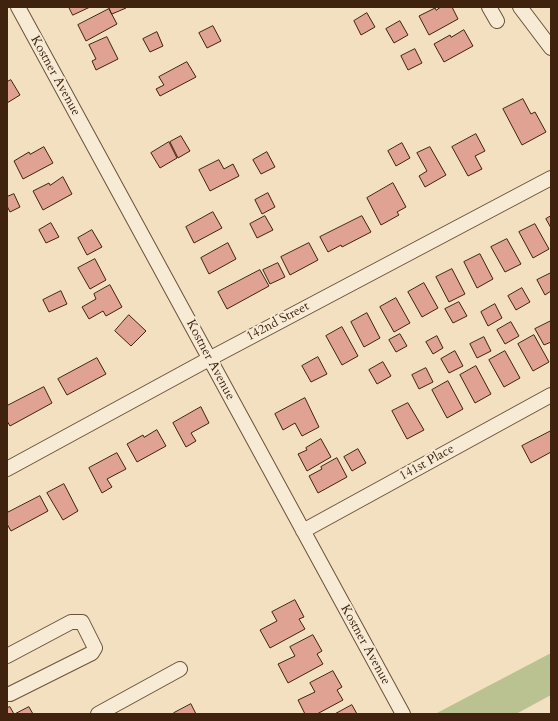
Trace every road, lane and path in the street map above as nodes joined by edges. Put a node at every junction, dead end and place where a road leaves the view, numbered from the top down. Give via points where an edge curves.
1 (18, 7) edge
2 (490, 7) edge
3 (520, 7) edge
4 (497, 21) dead end
5 (551, 48) edge
6 (551, 178) edge
7 (209, 359) junction
8 (551, 395) edge
9 (7, 469) edge
10 (303, 531) junction
11 (7, 656) edge
12 (180, 669) dead end
13 (8, 695) edge
14 (98, 714) edge
15 (402, 714) edge

1 - 7 street, Kostner Avenue
2 - 4 street
3 - 5 street
6 - 7 street, 142nd Street
7 - 9 street, 142nd Street
7 - 10 street, Kostner Avenue
8 - 10 street, 141st Place
10 - 15 street, Kostner Avenue
11 - 13 street via 71,622 82,622 95,648 92,653
12 - 14 street

